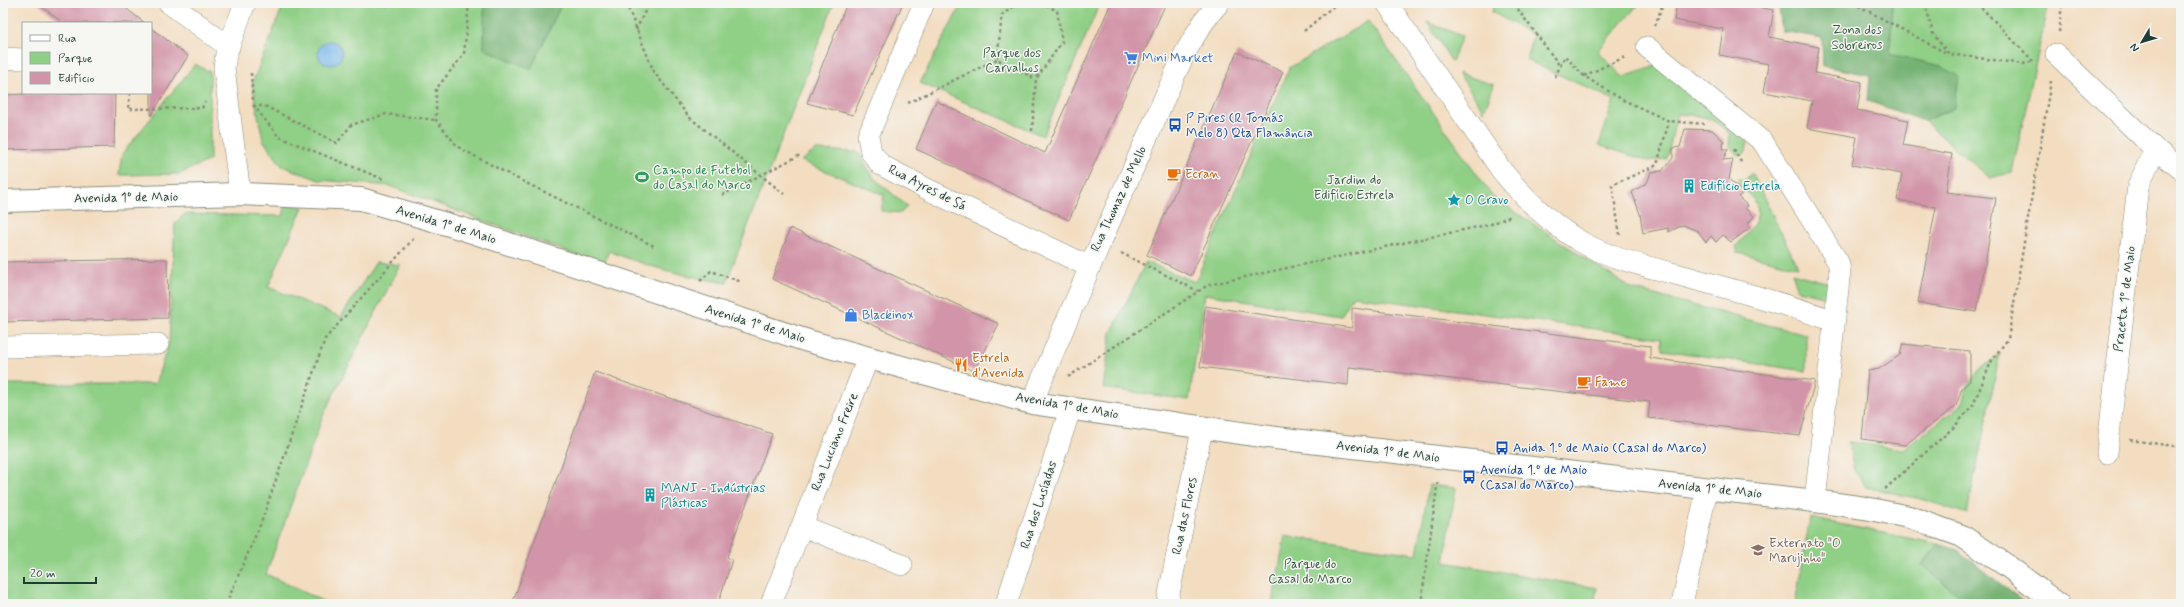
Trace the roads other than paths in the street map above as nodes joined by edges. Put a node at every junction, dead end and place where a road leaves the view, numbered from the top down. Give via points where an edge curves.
1 (168, 3) edge
2 (245, 3) edge
3 (924, 3) edge
4 (1219, 3) edge
5 (1387, 3) edge
6 (229, 47) junction
7 (1647, 47) road end
8 (2056, 54) road end
9 (3, 58) edge
10 (22, 59) edge
11 (2156, 149) junction
12 (2181, 169) edge
13 (240, 194) junction
14 (3, 200) edge
15 (1088, 266) junction
16 (1834, 321) junction
17 (158, 344) dead end
18 (3, 348) edge
19 (868, 358) junction
20 (1032, 403) junction
21 (1071, 407) junction
22 (1202, 429) junction
23 (2108, 445) road end
24 (1707, 489) junction
25 (1815, 501) junction
26 (802, 526) junction
27 (902, 565) dead end
28 (771, 604) edge
29 (1006, 604) edge
30 (1167, 604) edge
31 (1682, 604) edge
32 (2058, 604) edge

1 - 6 street
2 - 6 street
3 - 15 street, Rua Ayres de Sá via 868,141 871,152 881,165
4 - 15 street, Rua Thomaz de Mello via 1194,37
5 - 16 street via 1502,171 1534,206 1566,233 1584,244 1623,260 1788,304
6 - 13 street via 224,68
7 - 16 street via 1764,142 1838,262 1840,270
8 - 11 street
9 - 10 street
11 - 12 street
11 - 23 street, Praceta 1º de Maio via 2138,186
13 - 14 street, Avenida 1º de Maio
13 - 19 street, Avenida 1º de Maio via 361,199
15 - 20 street, Rua Thomaz de Mello
16 - 25 street
17 - 18 street
19 - 20 street, Avenida 1º de Maio
19 - 26 street, Rua Luciano Freire
20 - 21 street, Avenida 1º de Maio
21 - 22 street, Avenida 1º de Maio
21 - 29 street, Rua dos Lusíadas
22 - 24 street, Avenida 1º de Maio
22 - 30 street, Rua das Flores
24 - 25 street, Avenida 1º de Maio
24 - 31 street
25 - 32 street, Avenida 1º de Maio via 1909,517 1962,536
26 - 27 street
26 - 28 street, Rua Luciano Freire

